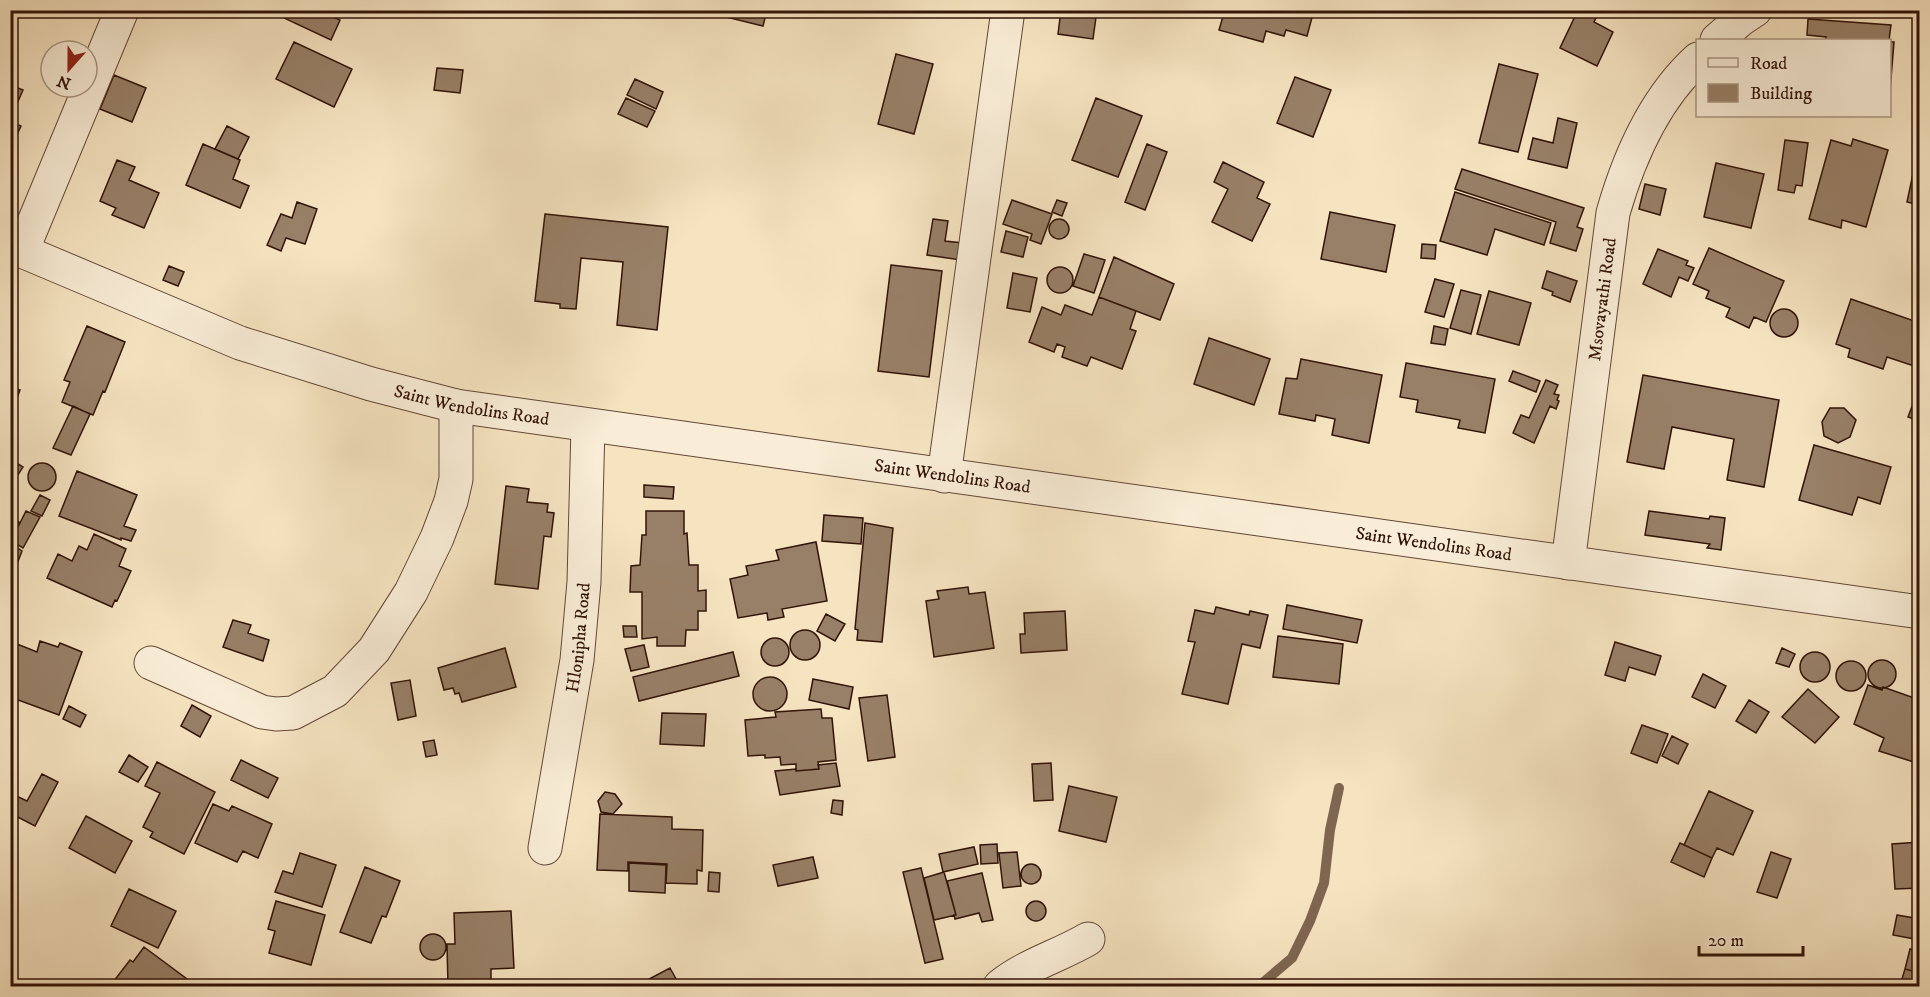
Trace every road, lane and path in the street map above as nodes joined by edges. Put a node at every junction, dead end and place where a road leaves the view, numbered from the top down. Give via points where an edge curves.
1 (122, 10) edge
2 (1008, 10) edge
3 (1755, 10) edge
4 (1718, 39) edge
5 (1696, 61) edge
6 (16, 248) edge
7 (456, 406) junction
8 (588, 426) junction
9 (945, 476) junction
10 (1568, 563) junction
11 (1920, 612) edge
12 (151, 663) dead end
13 (545, 848) dead end
14 (1088, 939) dead end
15 (1000, 987) edge

1 - 6 street
2 - 9 street
3 - 4 street
5 - 10 street, Msovayathi Road via 1653,114 1623,177 1613,213
6 - 7 street, Saint Wendolins Road via 240,342 371,384
7 - 8 street, Saint Wendolins Road
7 - 12 street via 456,479 437,538 411,592 374,650 335,691 293,713 262,712
8 - 9 street, Saint Wendolins Road
8 - 13 street, Hlonipha Road via 584,582 577,660
9 - 10 street, Saint Wendolins Road
10 - 11 street, Saint Wendolins Road
14 - 15 street via 1015,974

